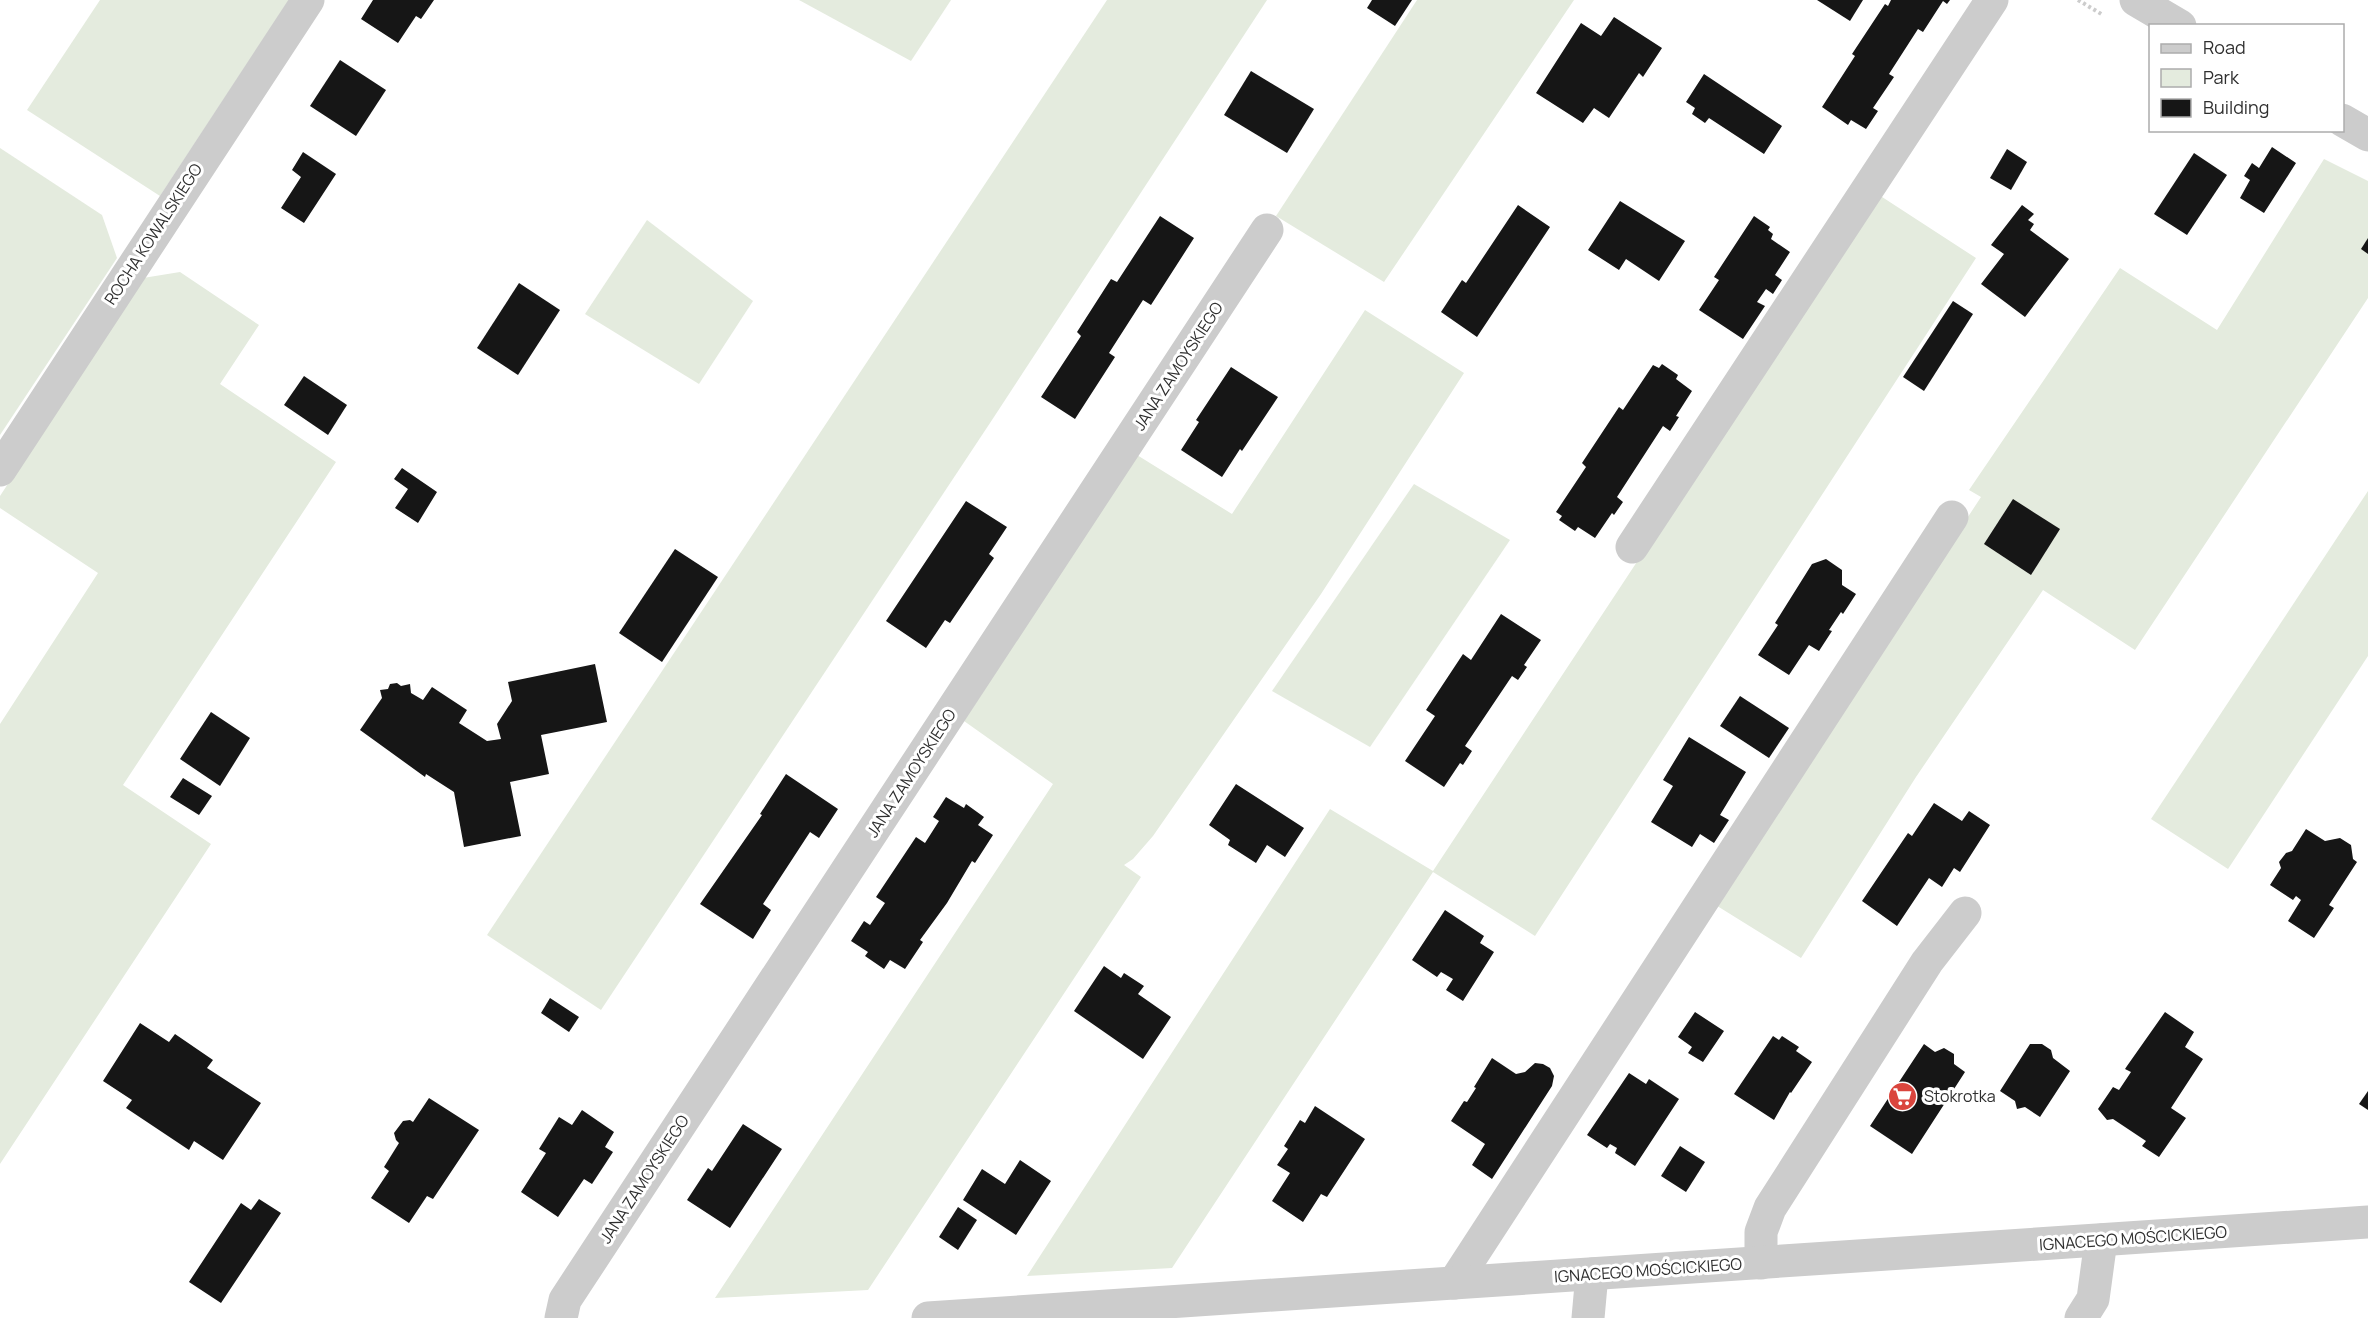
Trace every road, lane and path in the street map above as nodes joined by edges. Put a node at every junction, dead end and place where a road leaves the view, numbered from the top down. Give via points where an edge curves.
1 (308, 0) edge
2 (1992, 0) edge
3 (2344, 121) edge
4 (2368, 135) edge
5 (1267, 230) dead end
6 (0, 470) edge
7 (1952, 517) dead end
8 (1632, 547) dead end
9 (1965, 913) dead end
10 (2368, 1222) edge
11 (2101, 1240) junction
12 (1761, 1263) junction
13 (1592, 1274) junction
14 (1454, 1283) junction
15 (1291, 1306) edge
16 (1117, 1312) edge
17 (561, 1318) edge
18 (928, 1318) edge
19 (1588, 1318) edge
20 (2081, 1318) edge

1 - 6 street, ROCHA KOWALSKIEGO
2 - 8 street
3 - 4 street
5 - 17 street, JANA ZAMOYSKIEGO via 571,1290
7 - 14 street
9 - 12 street via 1927,962 1770,1208 1761,1232
10 - 11 street, IGNACEGO MOŚCICKIEGO
11 - 12 street, IGNACEGO MOŚCICKIEGO
11 - 20 street via 2093,1299
12 - 13 street, IGNACEGO MOŚCICKIEGO
13 - 14 street, IGNACEGO MOŚCICKIEGO
13 - 19 street
14 - 15 street, IGNACEGO MOŚCICKIEGO
15 - 16 street, IGNACEGO MOŚCICKIEGO
16 - 18 street, IGNACEGO MOŚCICKIEGO

